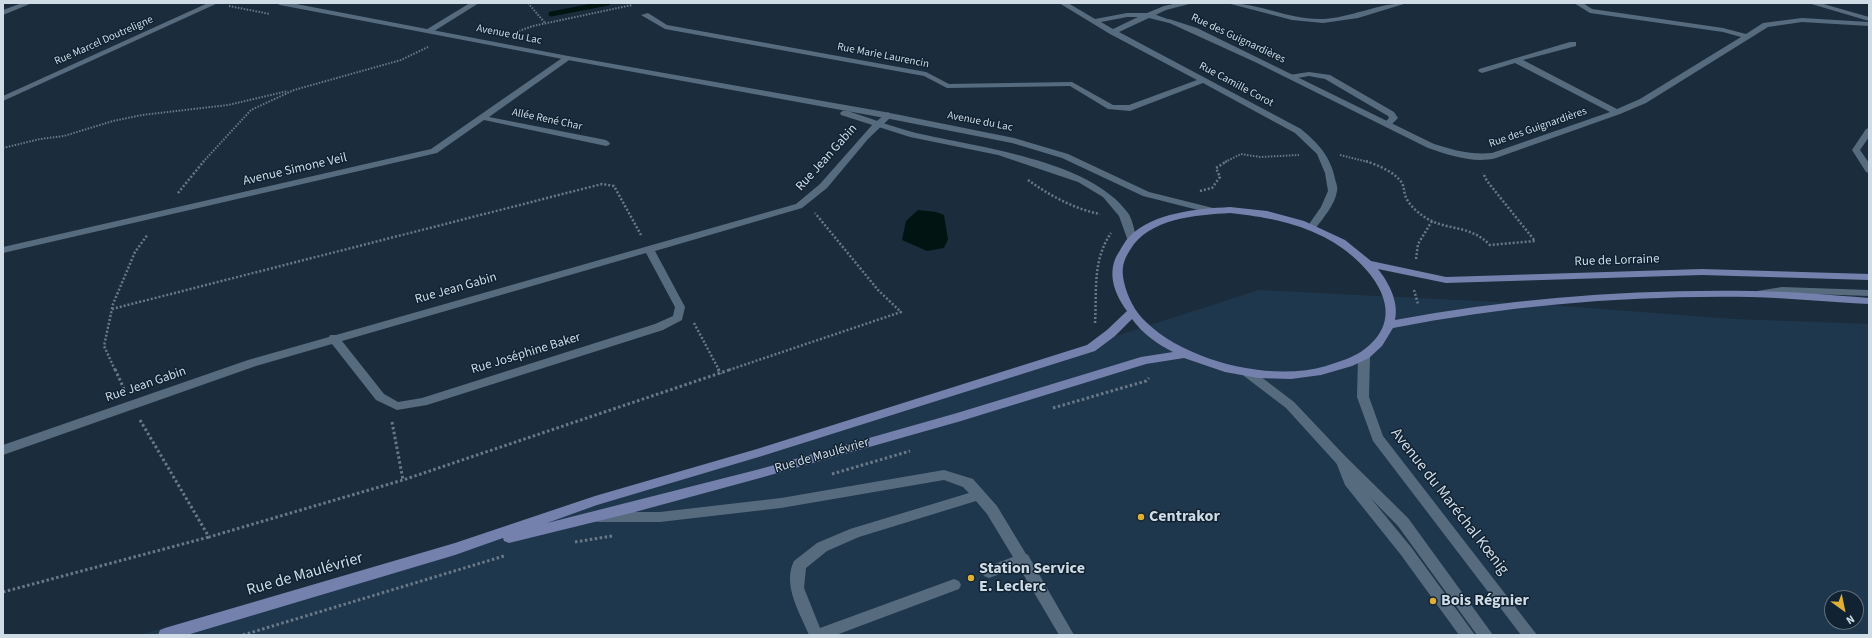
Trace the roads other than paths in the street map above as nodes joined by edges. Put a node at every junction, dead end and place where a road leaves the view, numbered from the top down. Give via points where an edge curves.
1 (28, 3) edge
2 (214, 3) edge
3 (280, 3) edge
4 (475, 3) edge
5 (1063, 3) edge
6 (1189, 3) edge
7 (1231, 3) edge
8 (1402, 3) edge
9 (1578, 3) edge
10 (1812, 3) edge
11 (3, 13) edge
12 (645, 15) dead end
13 (1148, 15) junction
14 (1869, 19) edge
15 (1094, 21) junction
16 (1869, 24) edge
17 (428, 31) junction
18 (1113, 32) junction
19 (1746, 36) junction
20 (1573, 44) dead end
21 (568, 58) junction
22 (1516, 60) junction
23 (1482, 71) dead end
24 (1292, 77) junction
25 (1204, 80) junction
26 (733, 87) junction
27 (3, 99) edge
28 (1617, 112) junction
29 (888, 115) junction
30 (484, 118) junction
31 (878, 124) junction
32 (1388, 124) junction
33 (1869, 132) edge
34 (606, 143) dead end
35 (1869, 170) edge
36 (1214, 211) junction
37 (1312, 227) junction
38 (1132, 239) junction
39 (649, 249) junction
40 (3, 250) edge
41 (1369, 264) junction
42 (1869, 277) edge
43 (1869, 293) edge
44 (1752, 294) junction
45 (1869, 301) edge
46 (1131, 313) junction
47 (1390, 325) junction
48 (334, 338) junction
49 (1185, 354) junction
50 (1364, 357) junction
51 (1248, 373) junction
52 (3, 450) edge
53 (1341, 460) junction
54 (978, 495) junction
55 (599, 517) junction
56 (455, 549) junction
57 (1023, 559) junction
58 (989, 572) dead end
59 (954, 585) dead end
60 (165, 635) edge
61 (817, 635) edge
62 (1067, 635) edge
63 (1468, 635) edge
64 (1486, 635) edge
65 (1530, 635) edge

1 - 11 street
2 - 27 street, Rue Marcel Doutreligne
3 - 17 street, Avenue du Lac
4 - 17 street
5 - 15 street, Rue Camille Corot
6 - 13 street via 1164,8
7 - 8 street via 1314,22 1333,20
9 - 19 street via 1590,11 1723,30
10 - 14 street
12 - 25 street, Rue Marie Laurencin via 665,27 926,74 947,86 1072,84 1111,107 1130,108
13 - 15 street via 1127,15
13 - 18 street
13 - 24 street, Rue des Guignardières via 1194,30
15 - 18 street, Rue Camille Corot
16 - 19 street, Rue des Guignardières via 1802,20 1766,25
17 - 21 street, Avenue du Lac
18 - 25 street, Rue Camille Corot
19 - 28 street, Rue des Guignardières via 1643,101
20 - 22 street
21 - 26 street, Avenue du Lac
21 - 30 street, Avenue Simone Veil
22 - 23 street
22 - 28 street
24 - 32 street, Rue des Guignardières
24 - 32 street via 1309,74 1326,77 1391,114 1394,118
25 - 37 street, Rue Camille Corot via 1298,131 1323,155 1333,191 1325,209
26 - 29 street, Avenue du Lac
26 - 31 street, Avenue du Lac
28 - 32 street, Rue des Guignardières via 1493,156 1476,158 1431,146
29 - 31 street, Rue Jean Gabin
29 - 36 street, Avenue du Lac via 1014,141 1065,156 1146,194
30 - 34 street, Allée René Char
30 - 40 street, Avenue Simone Veil via 434,151
31 - 38 street, Avenue du Lac via 913,135 1000,153 1081,180 1106,195 1124,215
31 - 39 street, Rue Jean Gabin via 814,197 799,206
33 - 35 street via 1856,150
36 - 37 main road via 1230,210 1272,215
36 - 38 main road via 1191,212 1157,222
37 - 41 main road via 1344,243
38 - 46 main road via 1118,260 1118,286
39 - 48 street, Rue Jean Gabin
39 - 48 street, Rue Joséphine Baker via 680,307 678,318 659,327 422,402 397,406 380,397
41 - 42 main road, Rue de Lorraine via 1446,280 1702,272
41 - 47 main road via 1384,284 1391,304
43 - 44 street via 1782,290
44 - 45 main road
44 - 47 main road via 1547,301 1439,314
46 - 49 main road via 1159,338
46 - 56 main road, Rue de Maulévrier via 1091,348 595,502
47 - 50 main road via 1380,342
48 - 52 street, Rue Jean Gabin via 252,363
49 - 51 main road
49 - 55 main road, Rue de Maulévrier via 1145,360 891,437
50 - 51 main road via 1332,370 1299,375
50 - 65 street, Avenue du Maréchal Kœnig via 1363,397 1377,438
51 - 53 street via 1290,405
53 - 63 street via 1350,481
53 - 64 street via 1403,522
54 - 55 street via 968,483 944,475 781,503 660,517
54 - 57 street via 992,510
54 - 61 street via 855,533 822,547 799,565 797,588
55 - 56 main road, Rue de Maulévrier
56 - 60 main road, Rue de Maulévrier
57 - 58 street
57 - 62 street
59 - 61 street

